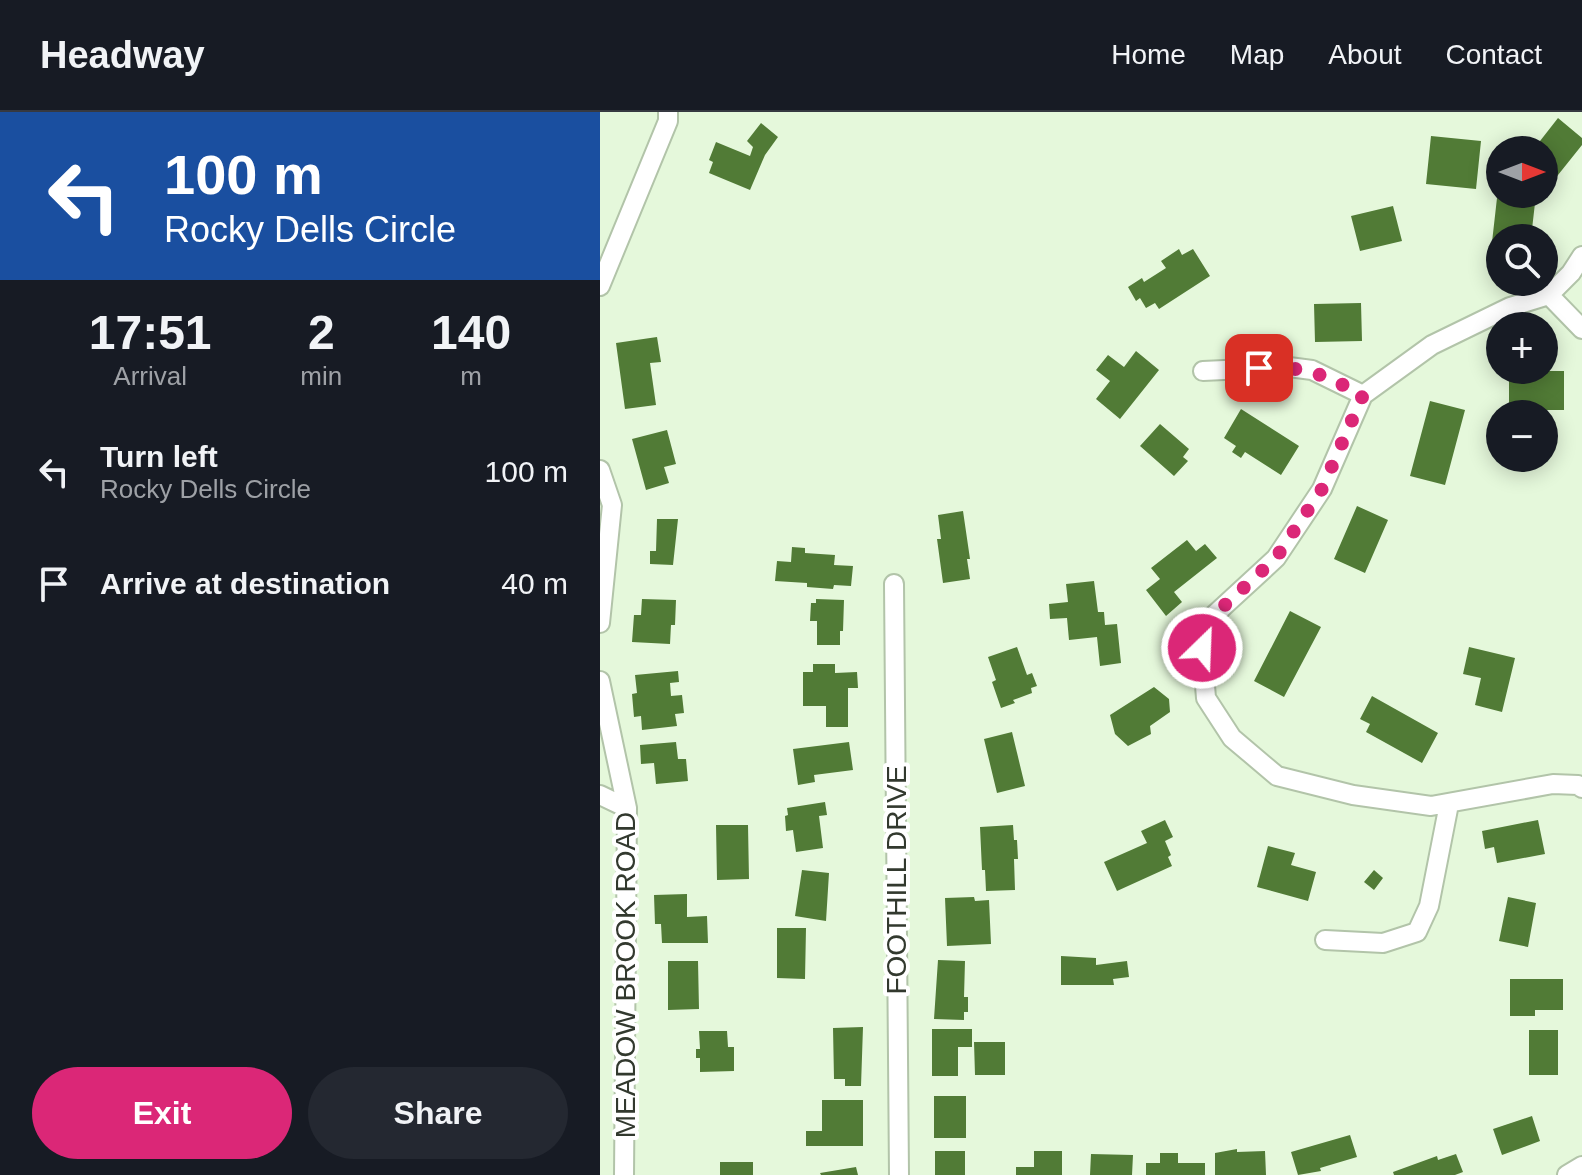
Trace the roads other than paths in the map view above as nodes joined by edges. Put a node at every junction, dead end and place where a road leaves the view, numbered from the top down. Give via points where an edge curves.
1 (668, 112) edge
2 (1582, 256) edge
3 (600, 286) edge
4 (1558, 286) edge
5 (1546, 296) edge
6 (1550, 296) edge
7 (1582, 329) edge
8 (1203, 371) dead end
9 (1363, 395) junction
10 (600, 470) edge
11 (894, 584) dead end
12 (600, 623) edge
13 (600, 681) edge
14 (1582, 788) edge
15 (600, 795) edge
16 (1449, 804) junction
17 (627, 808) junction
18 (1325, 940) dead end
19 (1582, 1166) edge
20 (624, 1175) edge
21 (899, 1175) edge
22 (1567, 1175) edge

1 - 3 street
2 - 4 street
5 - 9 street via 1510,307 1432,345
6 - 7 street
8 - 9 street via 1312,370
9 - 16 street via 1322,489 1276,558 1213,616 1202,648 1206,698 1232,738 1277,776 1353,795
10 - 12 street via 612,505
11 - 21 street, FOOTHILL DRIVE
13 - 17 street, MEADOW BROOK ROAD
14 - 16 street via 1553,784
15 - 17 street
16 - 18 street via 1429,906 1417,932 1383,943
17 - 20 street, MEADOW BROOK ROAD
19 - 22 street

